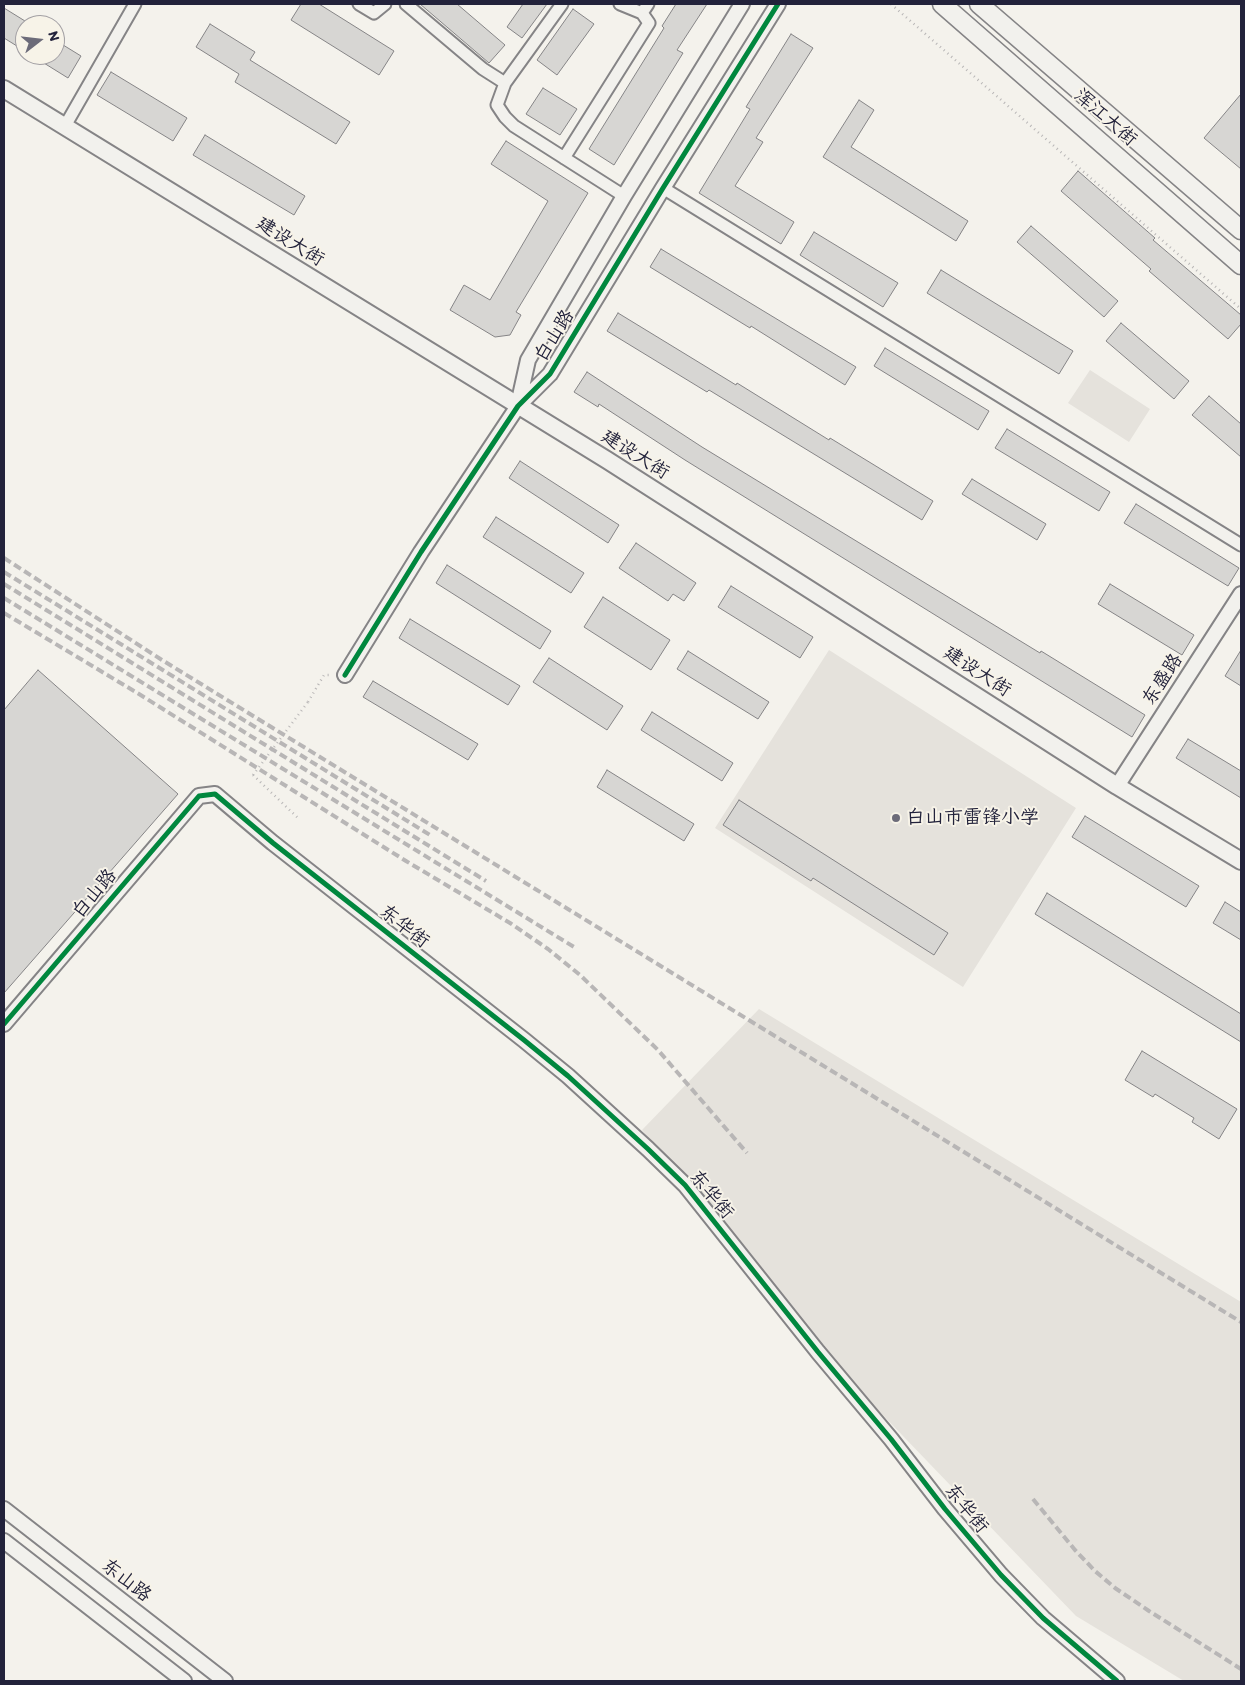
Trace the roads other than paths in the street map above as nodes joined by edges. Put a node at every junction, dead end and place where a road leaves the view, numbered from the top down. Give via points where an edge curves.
1 (134, 4) edge
2 (360, 4) edge
3 (385, 4) edge
4 (406, 4) edge
5 (562, 4) edge
6 (620, 4) edge
7 (742, 4) edge
8 (778, 4) edge
9 (942, 4) edge
10 (979, 4) edge
11 (645, 8) edge
12 (505, 83) junction
13 (4, 89) edge
14 (65, 126) junction
15 (564, 158) junction
16 (663, 188) junction
17 (624, 196) junction
18 (1241, 230) edge
19 (1241, 265) edge
20 (518, 406) junction
21 (1241, 545) edge
22 (1241, 594) edge
23 (345, 675) road end
24 (1117, 786) junction
25 (215, 794) joint
26 (1241, 861) edge
27 (4, 1024) edge
28 (4, 1508) edge
29 (4, 1541) edge
30 (184, 1681) edge
31 (225, 1681) edge
32 (1117, 1681) edge

1 - 14 street
2 - 3 street via 374,13
4 - 12 street
5 - 12 street
6 - 11 street
7 - 17 street
8 - 16 street, 白山路
9 - 19 main road, 浑江大街
10 - 18 main road, 浑江大街
11 - 15 street via 650,23
12 - 15 street via 497,105 505,117
13 - 14 main road, 建设大街
14 - 20 main road, 建设大街
15 - 17 street
16 - 20 street, 白山路 via 550,374
16 - 21 street
17 - 20 street via 528,360
20 - 23 street, 白山路 via 421,552
20 - 24 main road, 建设大街
22 - 24 street, 东盛路
24 - 26 main road, 建设大街
25 - 27 street, 白山路 via 199,796
25 - 32 street, 东华街 via 524,1040 604,1108 685,1185 1001,1575 1043,1618
28 - 31 street, 东山路
29 - 30 street

